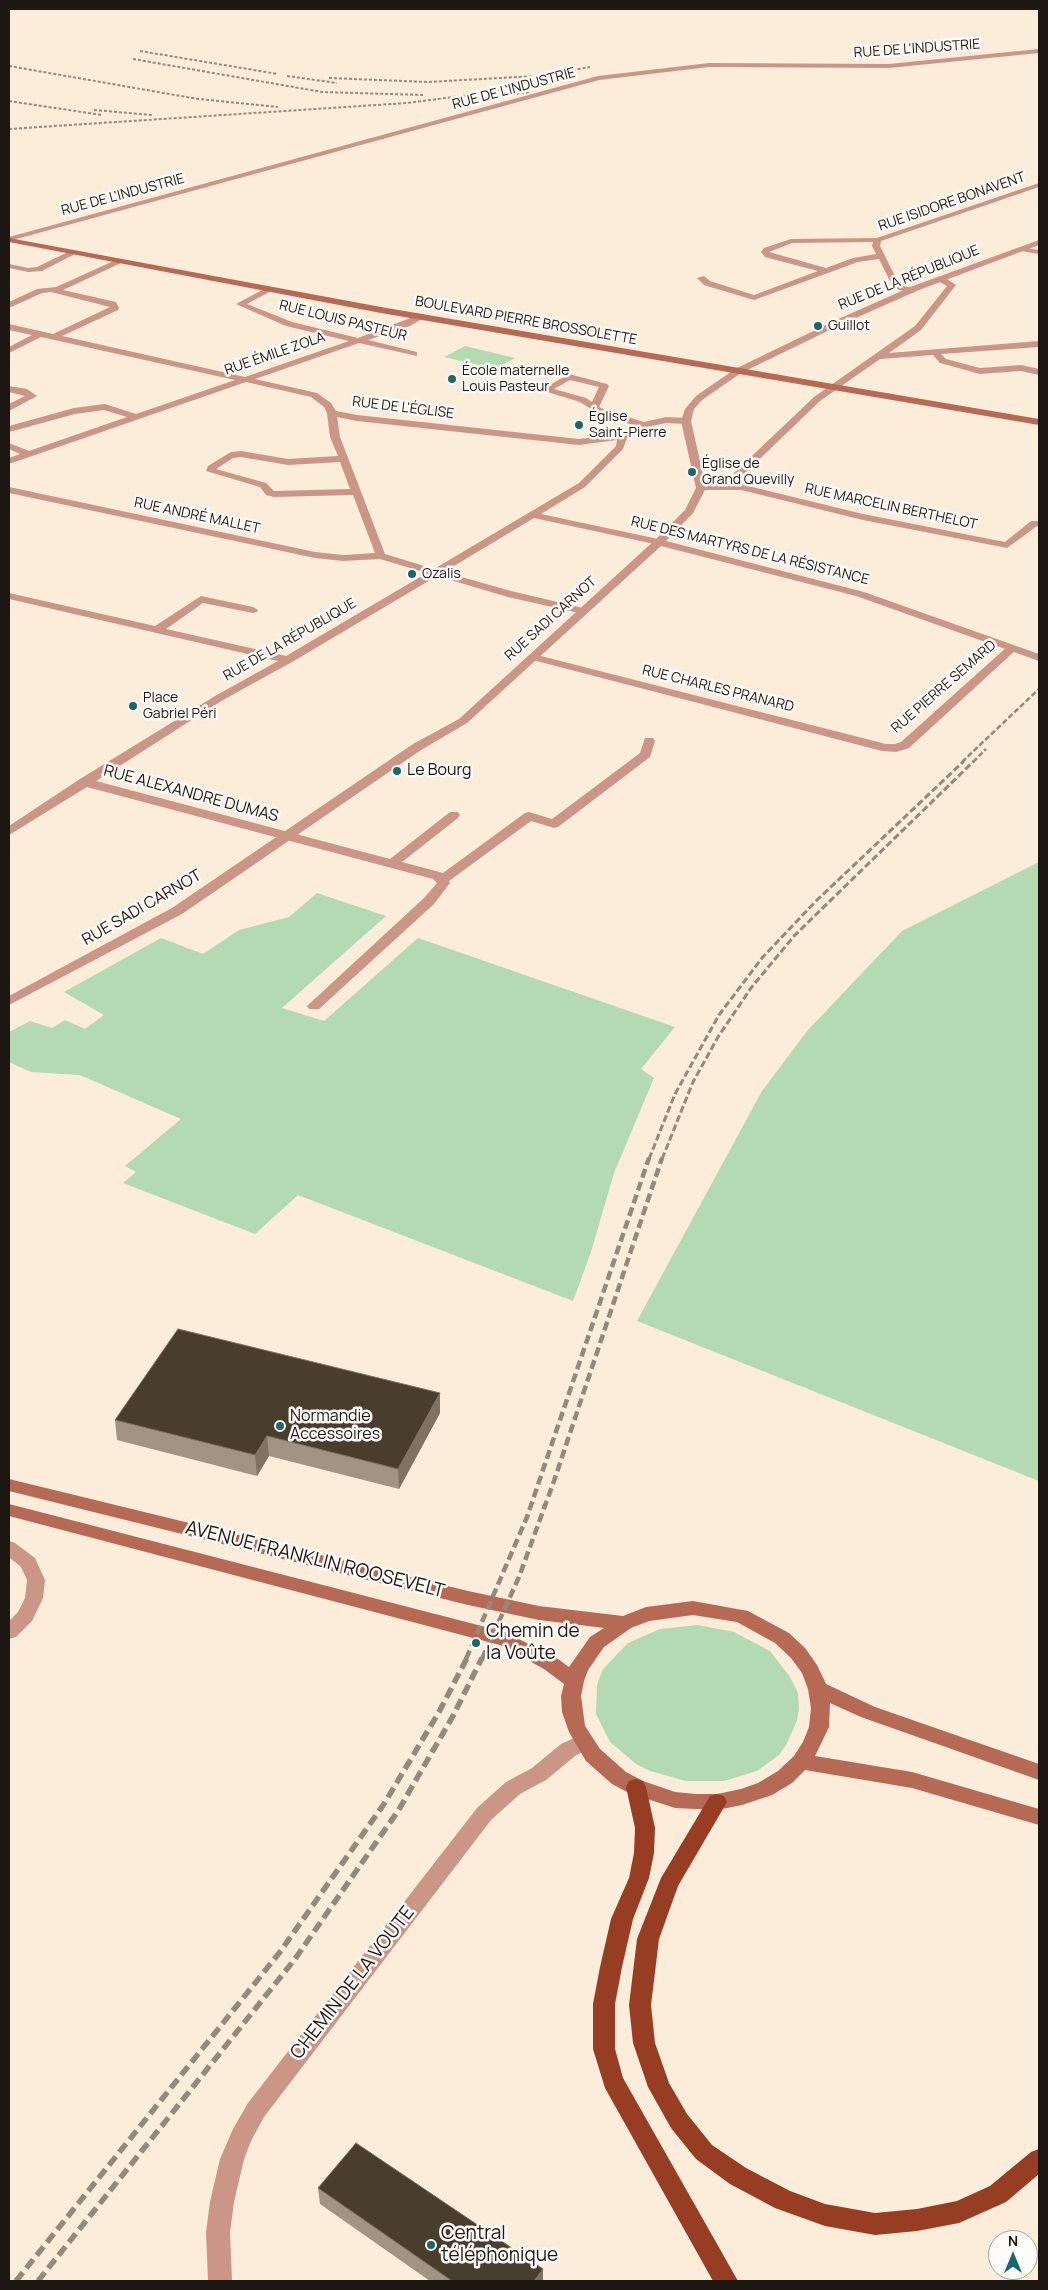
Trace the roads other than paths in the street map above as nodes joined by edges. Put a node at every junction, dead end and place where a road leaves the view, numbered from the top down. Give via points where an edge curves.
1 (1039, 51) edge
2 (1039, 185) edge
3 (9, 240) edge
4 (878, 240) junction
5 (1039, 242) edge
6 (1024, 249) junction
7 (1039, 252) edge
8 (74, 253) junction
9 (881, 256) junction
10 (118, 261) junction
11 (9, 266) edge
12 (826, 271) junction
13 (701, 278) dead end
14 (942, 279) junction
15 (268, 289) junction
16 (52, 290) junction
17 (911, 290) junction
18 (9, 305) edge
19 (422, 317) junction
20 (9, 327) edge
21 (40, 334) junction
22 (54, 337) junction
23 (358, 340) junction
24 (1039, 344) edge
25 (9, 350) edge
26 (935, 352) junction
27 (414, 354) dead end
28 (879, 356) junction
29 (738, 371) junction
30 (1039, 372) edge
31 (245, 379) junction
32 (832, 387) junction
33 (9, 388) edge
34 (9, 408) edge
35 (594, 408) junction
36 (332, 413) junction
37 (136, 416) junction
38 (686, 421) junction
39 (1039, 422) edge
40 (644, 425) junction
41 (11, 426) edge
42 (623, 438) junction
43 (9, 446) edge
44 (28, 454) junction
45 (343, 459) junction
46 (9, 461) edge
47 (701, 488) junction
48 (742, 488) junction
49 (9, 490) edge
50 (356, 492) junction
51 (534, 515) junction
52 (1039, 524) edge
53 (659, 542) junction
54 (381, 556) junction
55 (433, 572) junction
56 (9, 596) edge
57 (254, 610) dead end
58 (583, 611) junction
59 (158, 629) junction
60 (1012, 648) junction
61 (533, 657) junction
62 (1039, 658) edge
63 (288, 660) junction
64 (649, 741) dead end
65 (896, 748) joint
66 (84, 782) junction
67 (454, 815) dead end
68 (9, 831) edge
69 (288, 837) junction
70 (392, 864) junction
71 (441, 880) junction
72 (9, 1001) edge
73 (314, 1006) dead end
74 (9, 1484) edge
75 (9, 1510) edge
76 (9, 1548) edge
77 (624, 1623) junction
78 (9, 1632) edge
79 (574, 1681) junction
80 (818, 1689) junction
81 (583, 1742) junction
82 (801, 1762) junction
83 (1039, 1772) edge
84 (636, 1787) junction
85 (717, 1802) junction
86 (1039, 1817) edge
87 (1039, 2160) edge
88 (220, 2281) edge
89 (726, 2281) edge

1 - 3 street, RUE DE L'INDUSTRIE via 889,66 709,65 598,78
2 - 4 street, RUE ISIDORE BONAVENT
3 - 8 main road, BOULEVARD PIERRE BROSSOLETTE
4 - 9 street, RUE ISIDORE BONAVENT via 876,246
4 - 12 street via 791,241 766,252
5 - 6 street, RUE DE LA RÉPUBLIQUE
6 - 7 street
6 - 14 street, RUE DE LA RÉPUBLIQUE
8 - 10 main road, BOULEVARD PIERRE BROSSOLETTE
8 - 11 street via 39,269
9 - 12 street via 856,260
9 - 17 street, RUE ISIDORE BONAVENT via 894,281
10 - 15 main road, BOULEVARD PIERRE BROSSOLETTE
10 - 16 street
12 - 13 street via 754,298 707,283
14 - 17 street, RUE DE LA RÉPUBLIQUE
14 - 28 street via 952,285 918,328
15 - 19 main road, BOULEVARD PIERRE BROSSOLETTE
15 - 23 street, RUE LOUIS PASTEUR via 240,304 289,324
16 - 18 street via 40,291
16 - 22 street via 113,304 115,308
17 - 29 street, RUE DE LA RÉPUBLIQUE
19 - 23 street, RUE ÉMILE ZOLA
19 - 29 main road, BOULEVARD PIERRE BROSSOLETTE
20 - 21 street, RUE DE L'ÉGLISE
21 - 22 street, RUE DE L'ÉGLISE
21 - 25 street
22 - 31 street, RUE DE L'ÉGLISE
23 - 27 street, RUE LOUIS PASTEUR
23 - 31 street, RUE ÉMILE ZOLA
24 - 26 street
26 - 28 street
26 - 30 street via 943,361 980,371 1021,368
28 - 32 street
29 - 32 main road, BOULEVARD PIERRE BROSSOLETTE
29 - 38 street via 698,398
31 - 36 street, RUE DE L'ÉGLISE via 314,395 328,405
31 - 37 street, RUE ÉMILE ZOLA
32 - 39 main road, BOULEVARD PIERRE BROSSOLETTE
32 - 48 street via 737,475 735,481
33 - 34 street via 32,396
35 - 35 street via 583,400 546,390 569,377 604,386
35 - 40 street
36 - 42 street, RUE DE L'ÉGLISE via 579,442
36 - 45 street via 335,437
37 - 41 street via 105,407
37 - 44 street, RUE ÉMILE ZOLA
38 - 40 street, RUE DE L'ÉGLISE via 666,420
38 - 47 street
40 - 42 street, RUE DE L'ÉGLISE
42 - 51 street, RUE DE LA RÉPUBLIQUE via 620,447 582,485
43 - 44 street
44 - 46 street, RUE ÉMILE ZOLA
45 - 50 street
45 - 50 street via 288,462 241,454 225,457 211,471 264,486 274,494
47 - 48 street, RUE MARCELIN BERTHELOT
47 - 53 street, RUE SADI CARNOT via 689,511
48 - 52 street, RUE MARCELIN BERTHELOT via 1007,545 1035,523
49 - 54 street, RUE ANDRÉ MALLET via 315,555 343,558
50 - 54 street
51 - 53 street, RUE DES MARTYRS DE LA RÉSISTANCE
51 - 55 street, RUE DE LA RÉPUBLIQUE
53 - 58 street, RUE SADI CARNOT
53 - 60 street, RUE DES MARTYRS DE LA RÉSISTANCE via 860,594
54 - 55 street
55 - 58 street
55 - 63 street, RUE DE LA RÉPUBLIQUE
56 - 59 street
57 - 59 street via 201,599
58 - 61 street, RUE SADI CARNOT
59 - 63 street
60 - 62 street, RUE DES MARTYRS DE LA RÉSISTANCE
60 - 65 street, RUE PIERRE SEMARD via 905,745
61 - 65 street, RUE CHARLES PRANARD
61 - 69 street, RUE SADI CARNOT via 463,721 417,747
63 - 66 street, RUE DE LA RÉPUBLIQUE
64 - 71 street via 646,754 554,824 528,816
66 - 68 street, RUE DE LA RÉPUBLIQUE
66 - 69 street, RUE ALEXANDRE DUMAS
67 - 70 street
69 - 70 street
69 - 72 street, RUE SADI CARNOT via 177,911
70 - 71 street via 438,876
71 - 73 street via 444,883 429,901
74 - 77 main road, AVENUE FRANKLIN ROOSEVELT via 477,1600 539,1613
75 - 79 main road, AVENUE FRANKLIN ROOSEVELT via 504,1639 552,1664
76 - 78 street via 29,1563 36,1580 34,1598 25,1616
77 - 79 main road via 597,1642 579,1666
77 - 80 main road via 646,1614 693,1608 741,1616 782,1638 810,1670
79 - 81 main road via 572,1712
80 - 82 main road via 820,1727
80 - 83 main road via 868,1712
81 - 84 main road via 605,1768
81 - 88 street, CHEMIN DE LA VOUTE via 539,1774 513,1788 484,1814 256,2110 232,2160 222,2202 218,2232
82 - 85 main road via 765,1789
82 - 86 main road via 912,1780
84 - 85 main road via 675,1800
84 - 89 highway via 644,1828 644,1853 639,1878 622,1919 611,1967 604,2004 604,2049 612,2081
85 - 87 highway via 677,1868 662,1902 648,1939 640,2005 644,2043 660,2087 679,2121 704,2152 738,2176 783,2200 825,2215 875,2224 959,2212 998,2194

